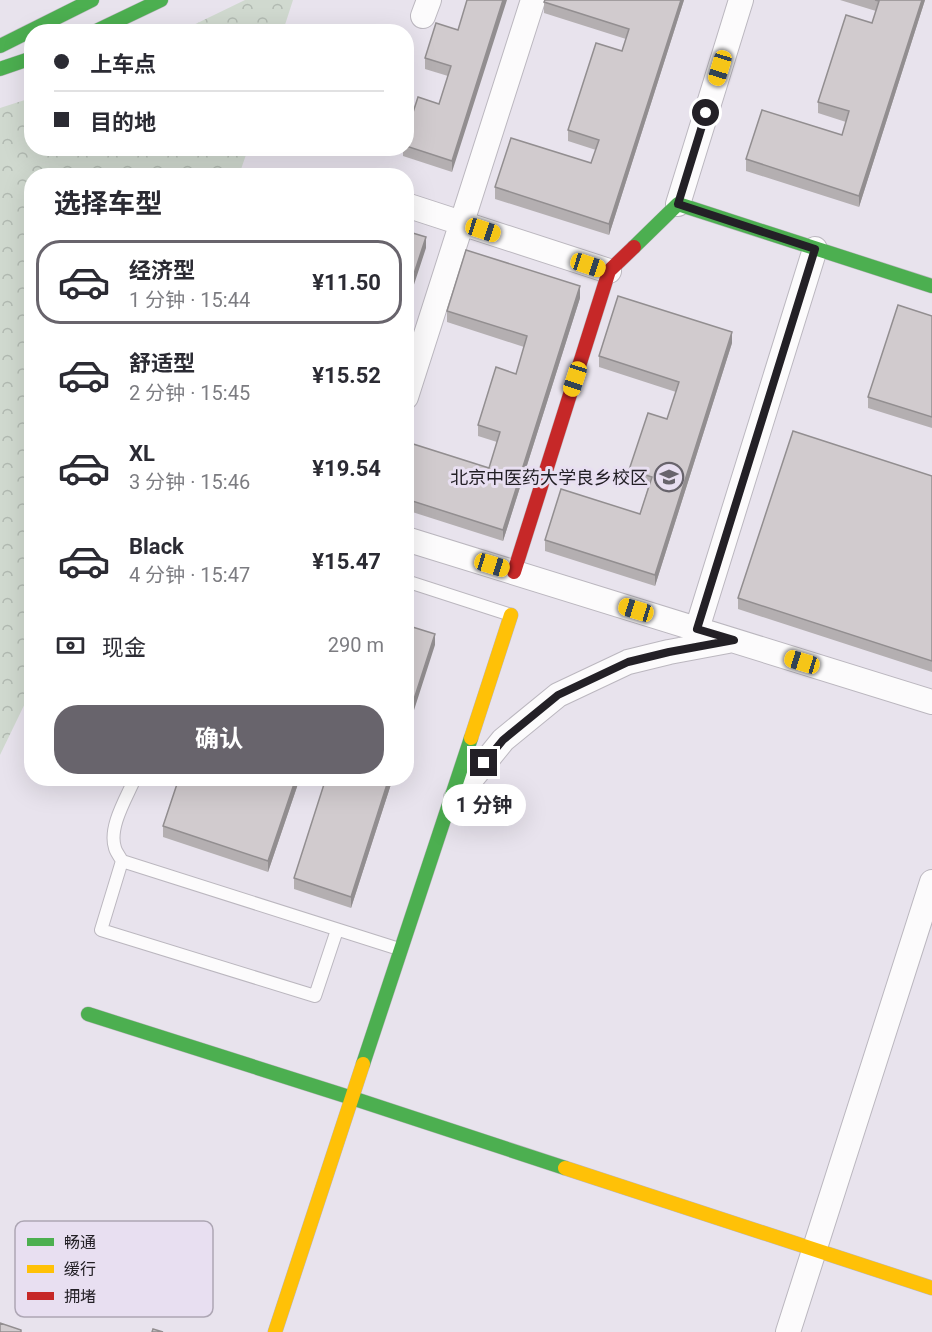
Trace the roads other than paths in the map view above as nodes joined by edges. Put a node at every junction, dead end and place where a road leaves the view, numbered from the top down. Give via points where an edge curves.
1 (92, 0) edge
2 (160, 0) edge
3 (533, 0) edge
4 (741, 0) edge
5 (44, 24) edge
6 (110, 24) edge
7 (24, 34) edge
8 (0, 46) edge
9 (24, 61) edge
10 (0, 69) edge
11 (678, 204) junction
12 (414, 209) edge
13 (462, 224) junction
14 (815, 249) junction
15 (609, 271) junction
16 (932, 286) edge
17 (414, 372) edge
18 (414, 541) edge
19 (514, 572) junction
20 (414, 584) edge
21 (511, 615) joint
22 (697, 629) junction
23 (734, 640) junction
24 (932, 702) edge
25 (131, 786) edge
26 (447, 808) junction
27 (122, 861) junction
28 (932, 882) edge
29 (337, 930) junction
30 (401, 950) junction
31 (88, 1014) dead end
32 (352, 1098) junction
33 (932, 1288) edge
34 (275, 1332) edge
35 (788, 1332) edge

1 - 5 street
2 - 6 street
3 - 13 street
4 - 11 street
7 - 8 street
9 - 10 street
11 - 14 street
11 - 15 street
12 - 13 street
13 - 15 street
13 - 17 street
14 - 16 street
14 - 22 street
15 - 19 street
18 - 19 street
19 - 22 street
20 - 21 lane
21 - 26 street
22 - 23 street
23 - 24 street
23 - 26 street via 628,662 558,695 503,740
25 - 27 lane via 114,833 114,847
26 - 30 street
27 - 29 lane
27 - 29 lane via 101,930 315,996
28 - 35 street
29 - 30 lane
30 - 32 street
31 - 32 street
32 - 33 street
32 - 34 street

